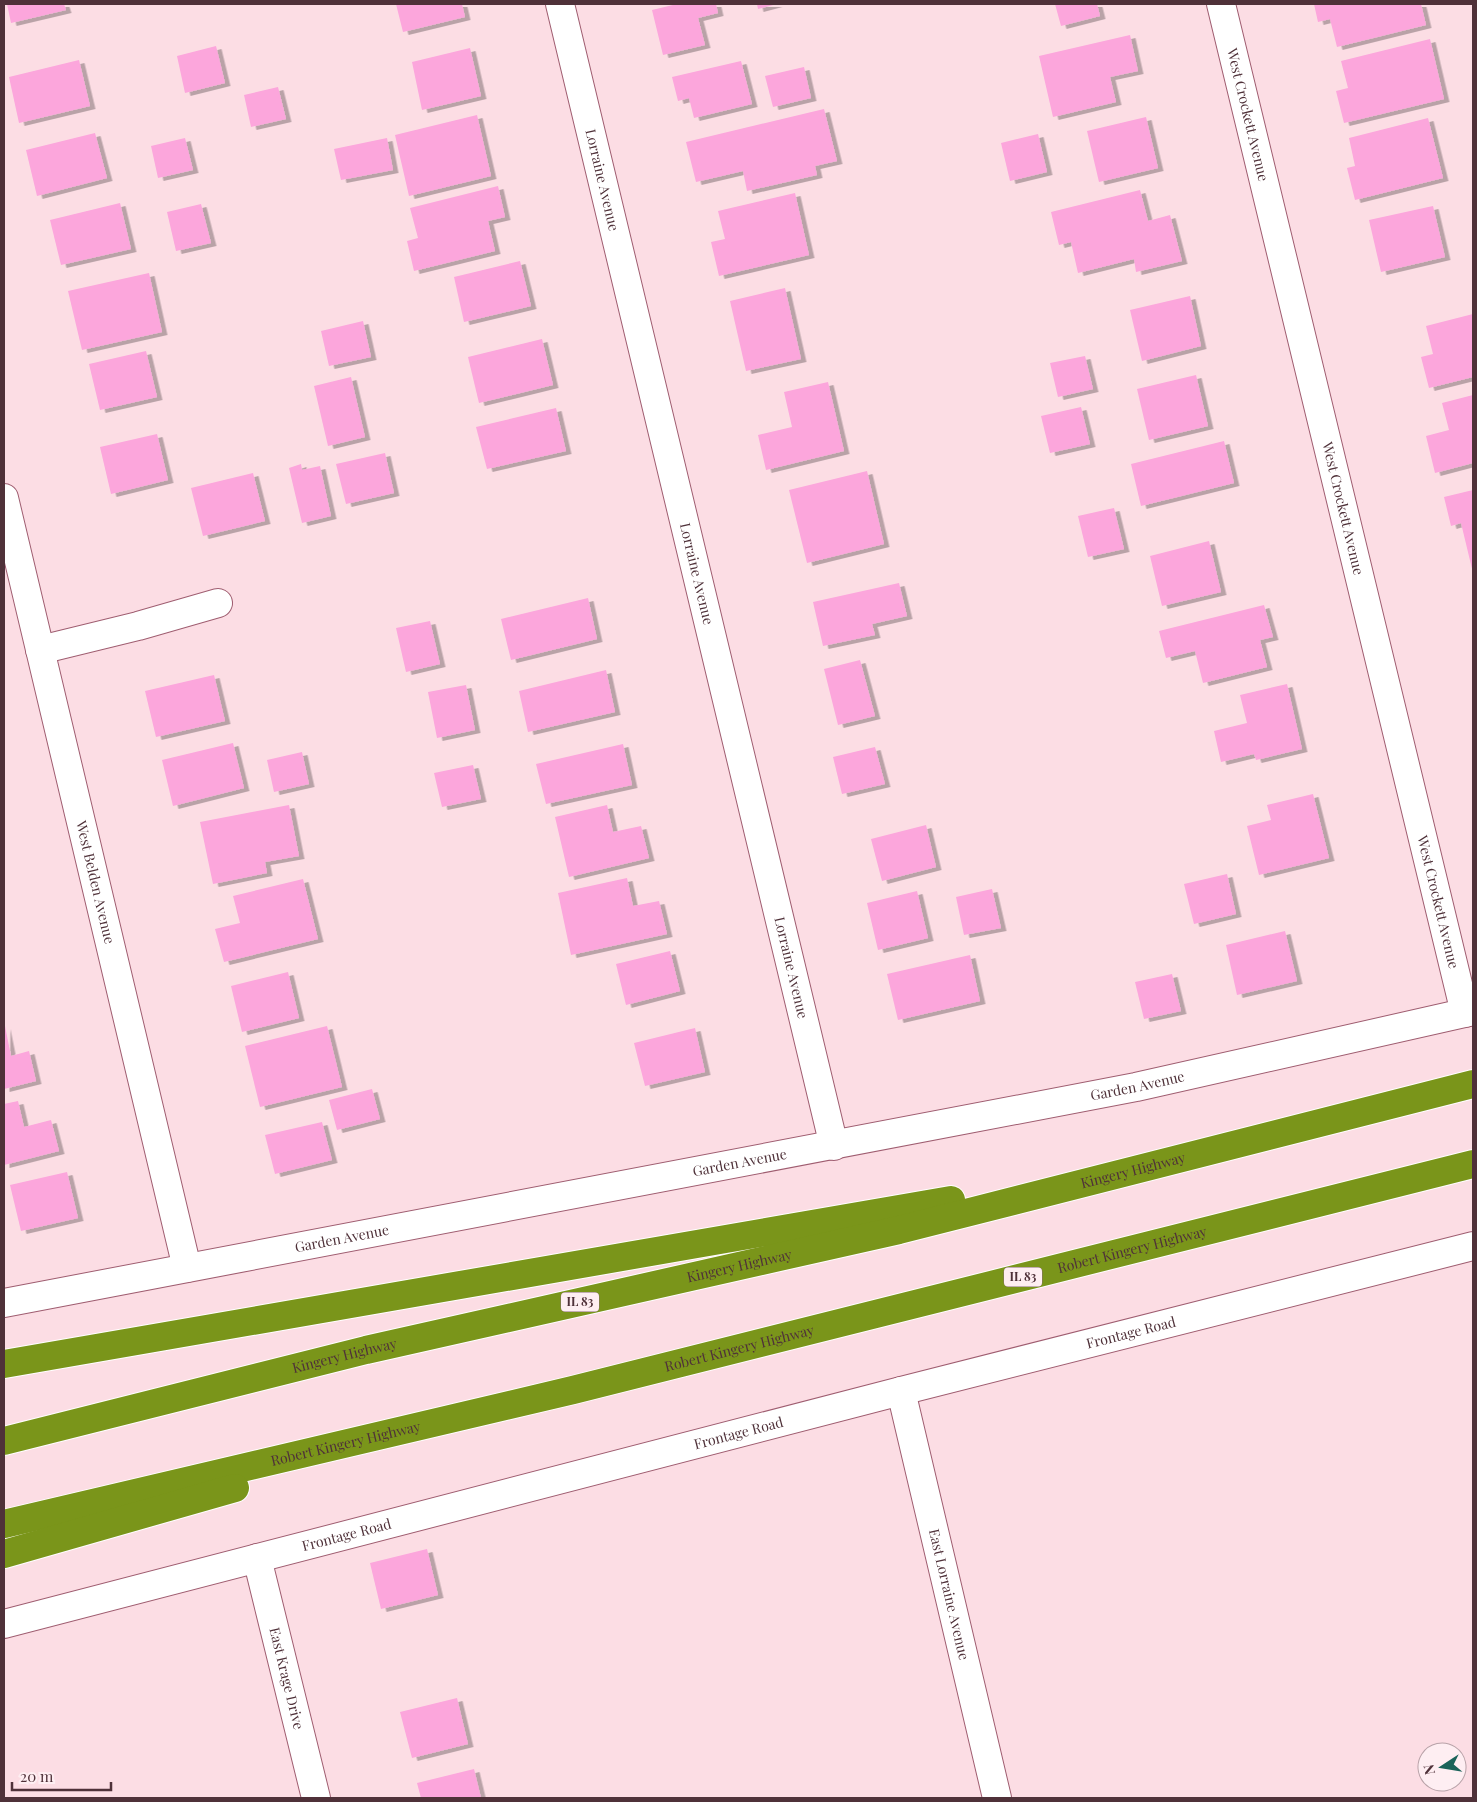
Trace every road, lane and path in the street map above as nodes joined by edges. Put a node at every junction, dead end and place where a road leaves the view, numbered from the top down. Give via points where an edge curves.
1 (560, 4) edge
2 (1221, 4) edge
3 (4, 498) edge
4 (218, 603) dead end
5 (40, 650) junction
6 (1469, 1012) edge
7 (1473, 1084) edge
8 (834, 1146) junction
9 (1157, 1164) junction
10 (1473, 1164) edge
11 (1473, 1246) edge
12 (187, 1268) junction
13 (4, 1303) edge
14 (4, 1364) edge
15 (573, 1390) junction
16 (901, 1391) junction
17 (4, 1441) edge
18 (4, 1524) edge
19 (4, 1554) edge
20 (257, 1558) junction
21 (4, 1624) edge
22 (316, 1798) edge
23 (997, 1798) edge

1 - 8 street, Lorraine Avenue
2 - 6 street, West Crockett Avenue
3 - 5 street, West Belden Avenue
4 - 5 street
5 - 12 street, West Belden Avenue
6 - 8 street, Garden Avenue via 1136,1087
7 - 9 highway, Kingery Highway / IL 83
8 - 12 street, Garden Avenue
9 - 14 highway
9 - 17 highway, Kingery Highway / IL 83 via 899,1230 366,1350
10 - 15 highway, Robert Kingery Highway / IL 83
11 - 16 street, Frontage Road
12 - 13 street, Garden Avenue
15 - 18 highway, Robert Kingery Highway / IL 83
15 - 19 highway
16 - 20 street, Frontage Road
16 - 23 street, East Lorraine Avenue
20 - 21 street, Frontage Road
20 - 22 street, East Krage Drive

